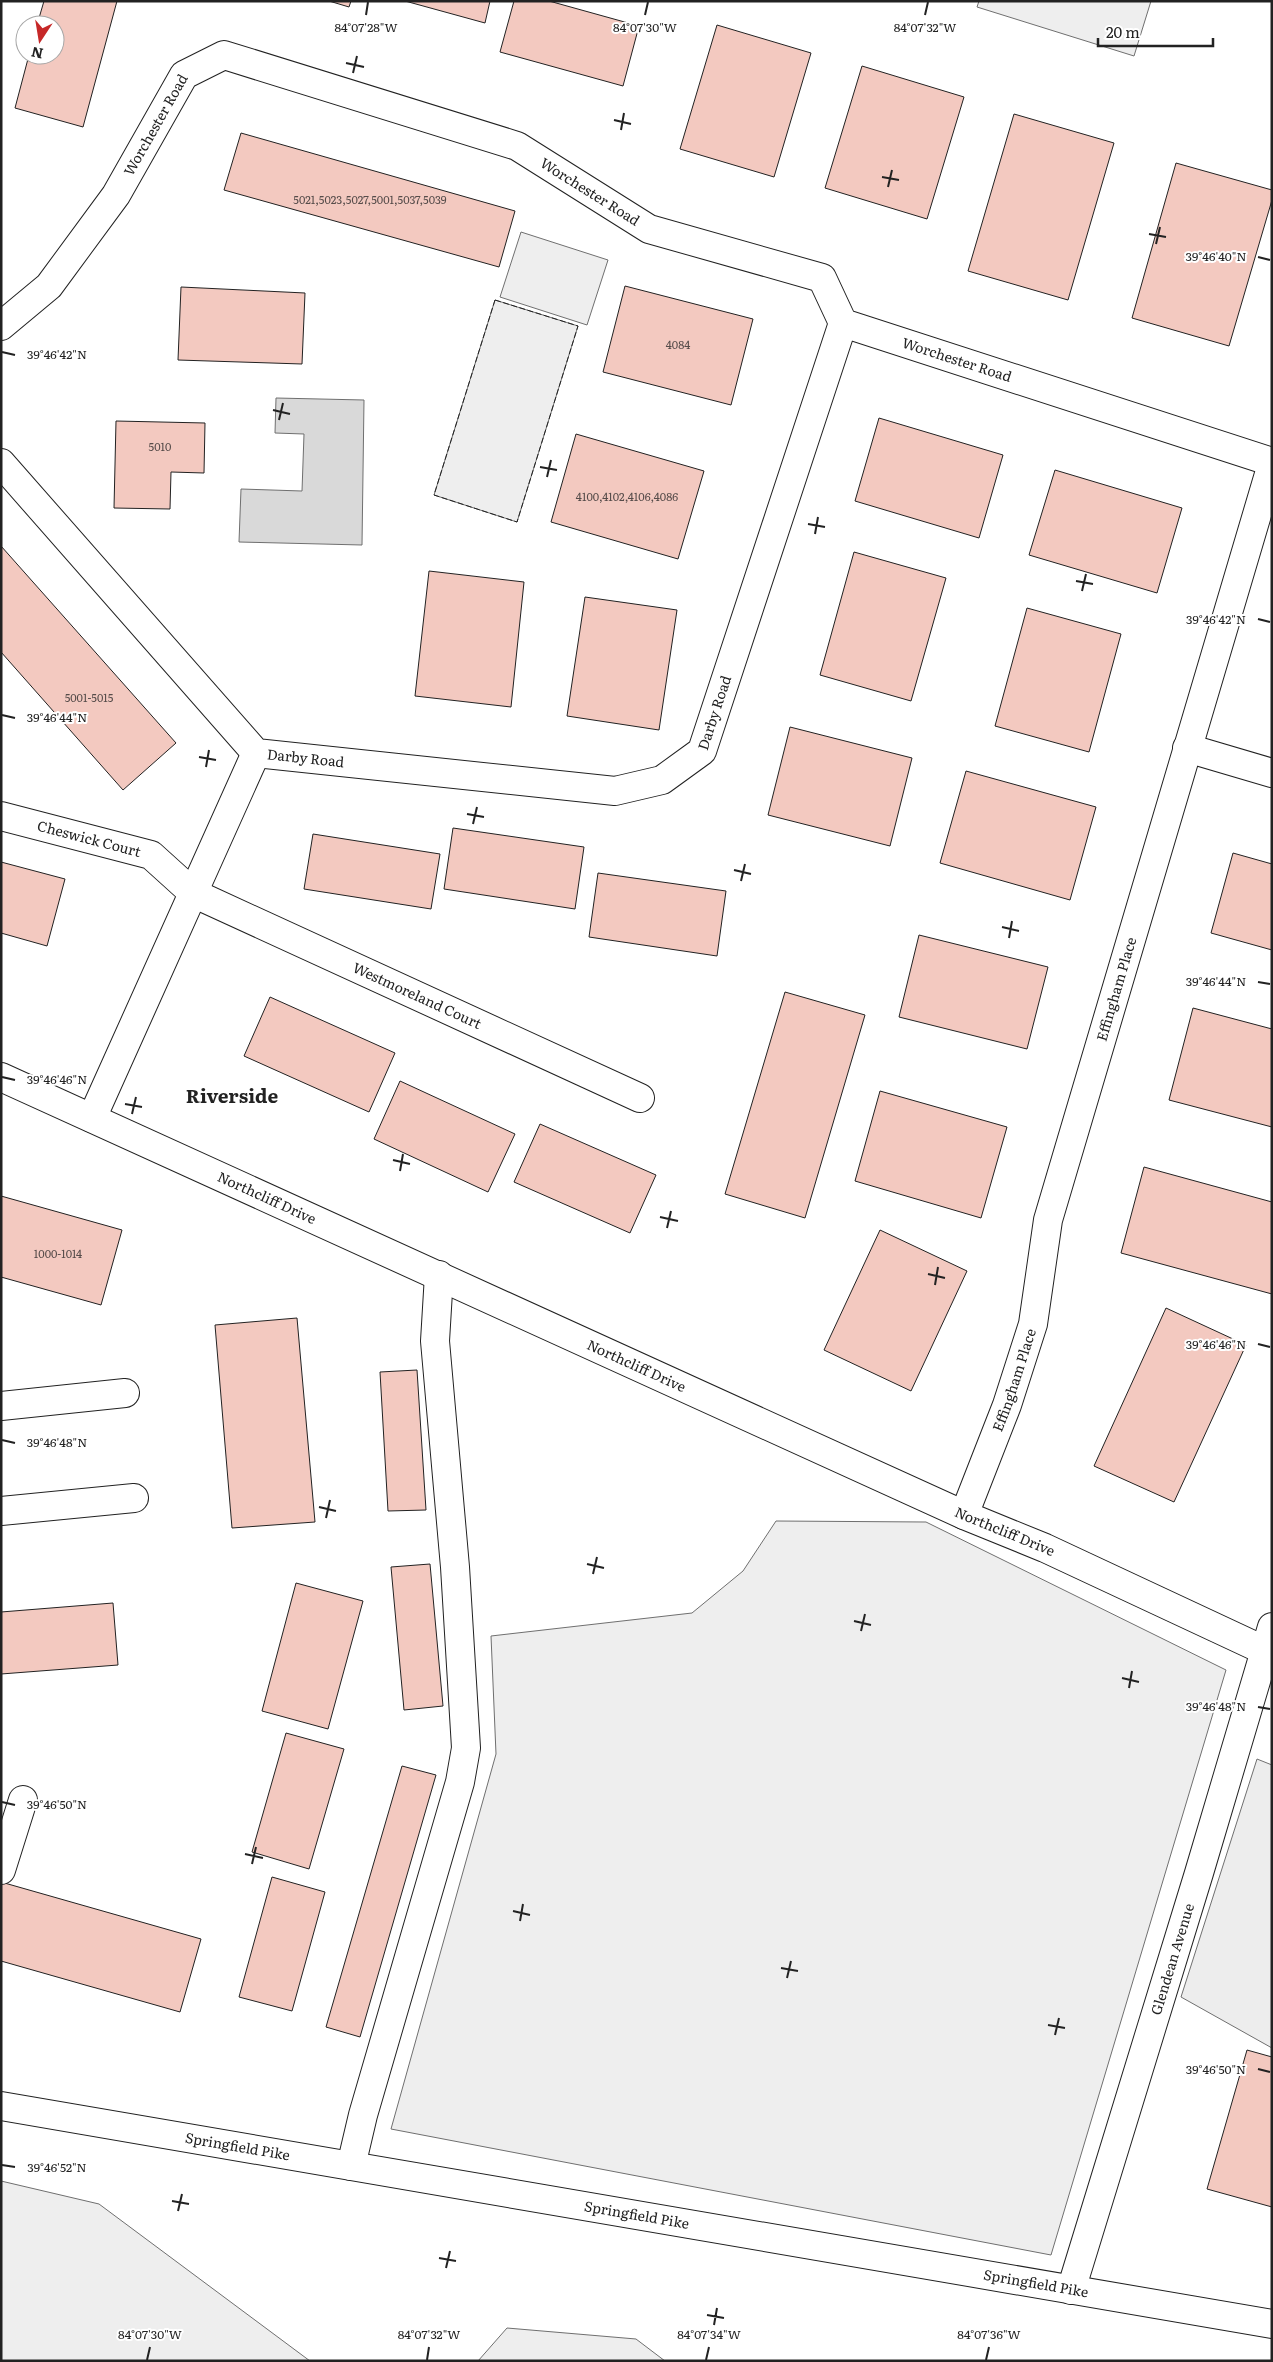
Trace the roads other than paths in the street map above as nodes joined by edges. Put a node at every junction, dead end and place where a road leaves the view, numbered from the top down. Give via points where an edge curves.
1 (842, 323) junction
2 (1, 326) edge
3 (1, 463) edge
4 (1272, 463) edge
5 (1187, 748) junction
6 (256, 753) junction
7 (1272, 772) edge
8 (1, 816) edge
9 (193, 893) junction
10 (1, 1077) edge
11 (640, 1098) dead end
12 (92, 1118) junction
13 (439, 1275) junction
14 (125, 1394) dead end
15 (1, 1406) edge
16 (134, 1498) dead end
17 (1, 1511) edge
18 (964, 1514) junction
19 (1269, 1644) edge
20 (23, 1800) dead end
21 (1, 1870) edge
22 (1, 2106) edge
23 (351, 2166) junction
24 (1071, 2290) junction
25 (1272, 2324) edge

1 - 2 street, Worchester Road via 822,278 649,229 517,146 224,55 184,75 116,195 49,286
1 - 4 street, Worchester Road
1 - 6 street, Darby Road via 702,751 662,780 615,791
3 - 6 street, Darby Road
4 - 5 street, Effingham Place
5 - 7 street
5 - 18 street, Effingham Place via 1048,1220 1033,1324 1007,1405
6 - 9 street, Darby Road
8 - 9 street, Cheswick Court via 151,855
9 - 11 street, Westmoreland Court
9 - 12 street, Darby Road
10 - 12 street, Northcliff Drive
12 - 13 street, Northcliff Drive
13 - 18 street, Northcliff Drive
13 - 23 street via 434,1341 455,1567 466,1748 460,1782
14 - 15 street
16 - 17 street
18 - 19 street, Northcliff Drive
19 - 24 street, Glendean Avenue
20 - 21 street
22 - 23 street, Springfield Pike
23 - 24 street, Springfield Pike
24 - 25 street, Springfield Pike

